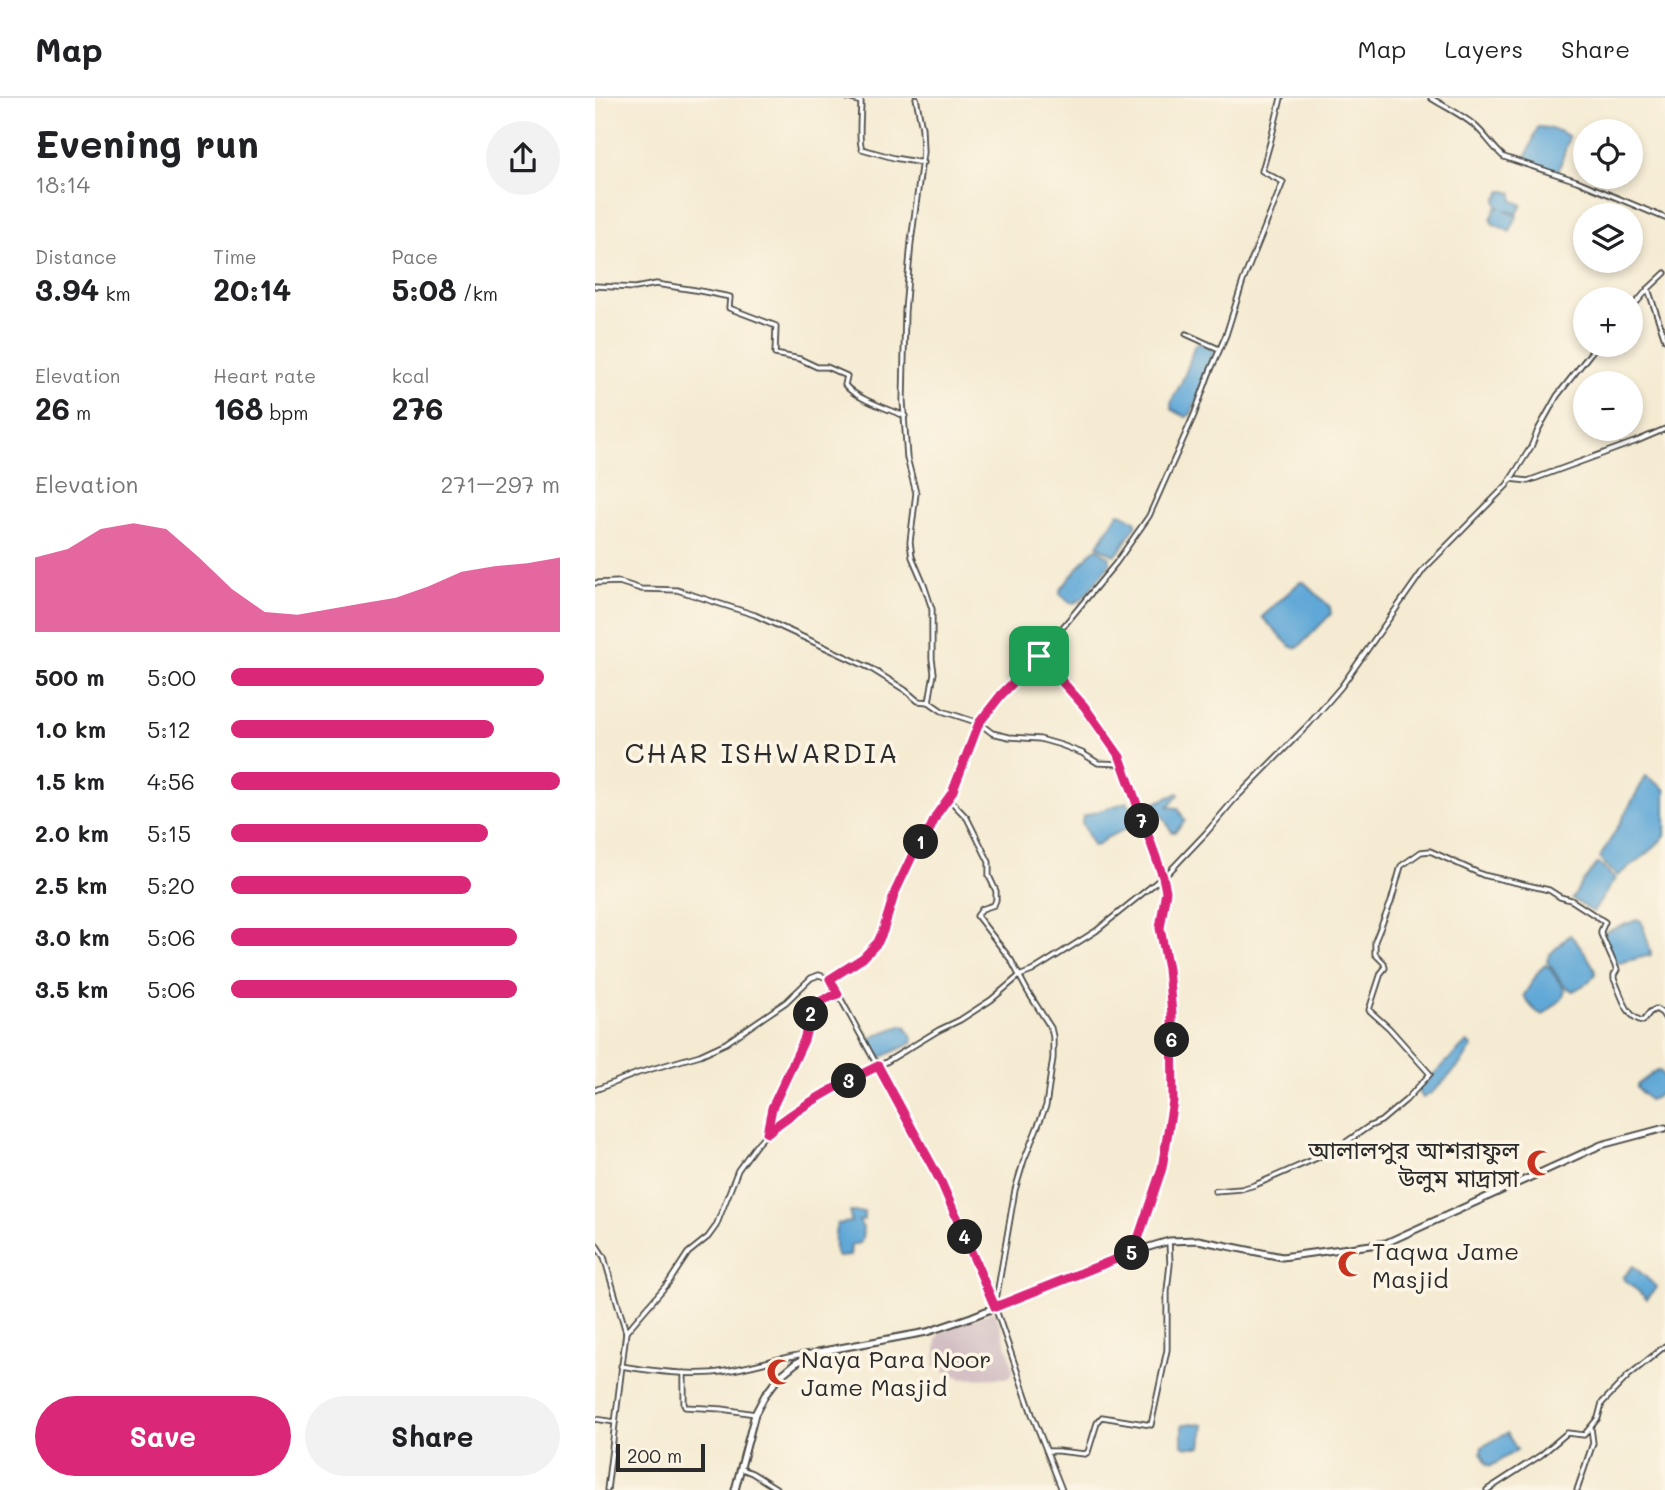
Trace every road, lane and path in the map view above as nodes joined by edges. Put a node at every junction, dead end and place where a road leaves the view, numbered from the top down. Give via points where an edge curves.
1 (848, 98) edge
2 (916, 98) edge
3 (1281, 98) edge
4 (1431, 98) edge
5 (923, 163) junction
6 (1665, 218) edge
7 (1665, 273) edge
8 (595, 286) edge
9 (1648, 289) junction
10 (1643, 295) edge
11 (1186, 334) dead end
12 (1665, 339) edge
13 (1219, 349) junction
14 (1588, 357) edge
15 (905, 416) junction
16 (1665, 429) edge
17 (1511, 479) junction
18 (595, 583) edge
19 (1039, 656) junction
20 (929, 702) junction
21 (979, 723) junction
22 (1122, 764) junction
23 (947, 798) junction
24 (1163, 877) junction
25 (1019, 976) junction
26 (830, 979) junction
27 (838, 994) junction
28 (1665, 1018) edge
29 (878, 1066) junction
30 (595, 1090) edge
31 (1665, 1128) edge
32 (767, 1133) junction
33 (1215, 1191) dead end
34 (1169, 1241) junction
35 (595, 1243) edge
36 (1139, 1250) junction
37 (995, 1307) junction
38 (626, 1332) junction
39 (1665, 1346) edge
40 (818, 1352) junction
41 (621, 1366) junction
42 (684, 1373) junction
43 (755, 1414) junction
44 (595, 1419) edge
45 (615, 1422) junction
46 (1591, 1428) junction
47 (1047, 1451) junction
48 (740, 1469) junction
49 (776, 1488) dead end
50 (607, 1490) edge
51 (735, 1490) edge
52 (1062, 1490) edge
53 (1487, 1490) edge
54 (1577, 1490) edge

1 - 5 street via 861,102 862,149
2 - 5 street
3 - 13 street via 1262,171 1283,182
4 - 6 street via 1471,123 1504,158 1577,181
5 - 15 street via 905,311
7 - 9 street
8 - 15 street via 656,284 730,298 729,308 776,326 775,354 846,376 849,390
9 - 10 street
9 - 12 street
11 - 13 street
13 - 19 street via 1149,516
14 - 17 street via 1557,396
15 - 20 street via 907,458 916,493 912,557 932,609 934,673
16 - 17 street via 1528,481
17 - 24 street via 1424,569 1341,687 1309,724
18 - 20 street via 677,590 755,615 870,668 918,701
19 - 21 street
19 - 22 street via 1084,706
20 - 21 street
21 - 22 street via 992,733 1040,739 1098,763
21 - 23 street
22 - 24 street
23 - 25 street via 967,818 989,862 996,900 977,916
23 - 26 street via 913,854 878,942 863,958
24 - 25 street via 1096,931
24 - 36 street via 1166,891 1160,928 1172,1014 1173,1101 1162,1168 1137,1242
25 - 29 street via 960,1020
25 - 37 street via 1051,1028 1053,1058 1046,1106 1015,1190
26 - 27 street
26 - 30 street via 811,978 786,1002 726,1043
27 - 29 street
27 - 32 street via 812,1010 804,1040 772,1108
28 - 33 street via 1656,1009 1643,1021 1630,1013 1601,934 1605,922 1592,912 1549,890 1483,875 1430,851 1421,852 1401,866 1375,941 1375,954 1385,968 1369,1010 1430,1074 1381,1121 1333,1151 1241,1189
29 - 32 street via 801,1107
29 - 37 street via 942,1184
31 - 34 main road via 1601,1145 1386,1243 1282,1256 1198,1240
32 - 38 street via 738,1170 716,1226 688,1253
34 - 36 main road
34 - 47 street via 1167,1350 1150,1424 1102,1418 1085,1454
35 - 38 street via 604,1256
36 - 37 main road
37 - 40 main road via 927,1332
37 - 47 street
38 - 41 street
39 - 46 street via 1602,1403
40 - 42 street via 733,1370
40 - 43 main road via 780,1376
41 - 42 street
41 - 45 street
42 - 43 street via 685,1407
43 - 48 main road
44 - 45 street
45 - 50 street
46 - 53 street via 1584,1435 1567,1433
46 - 54 street via 1593,1443
47 - 52 street
48 - 49 street
48 - 51 main road

